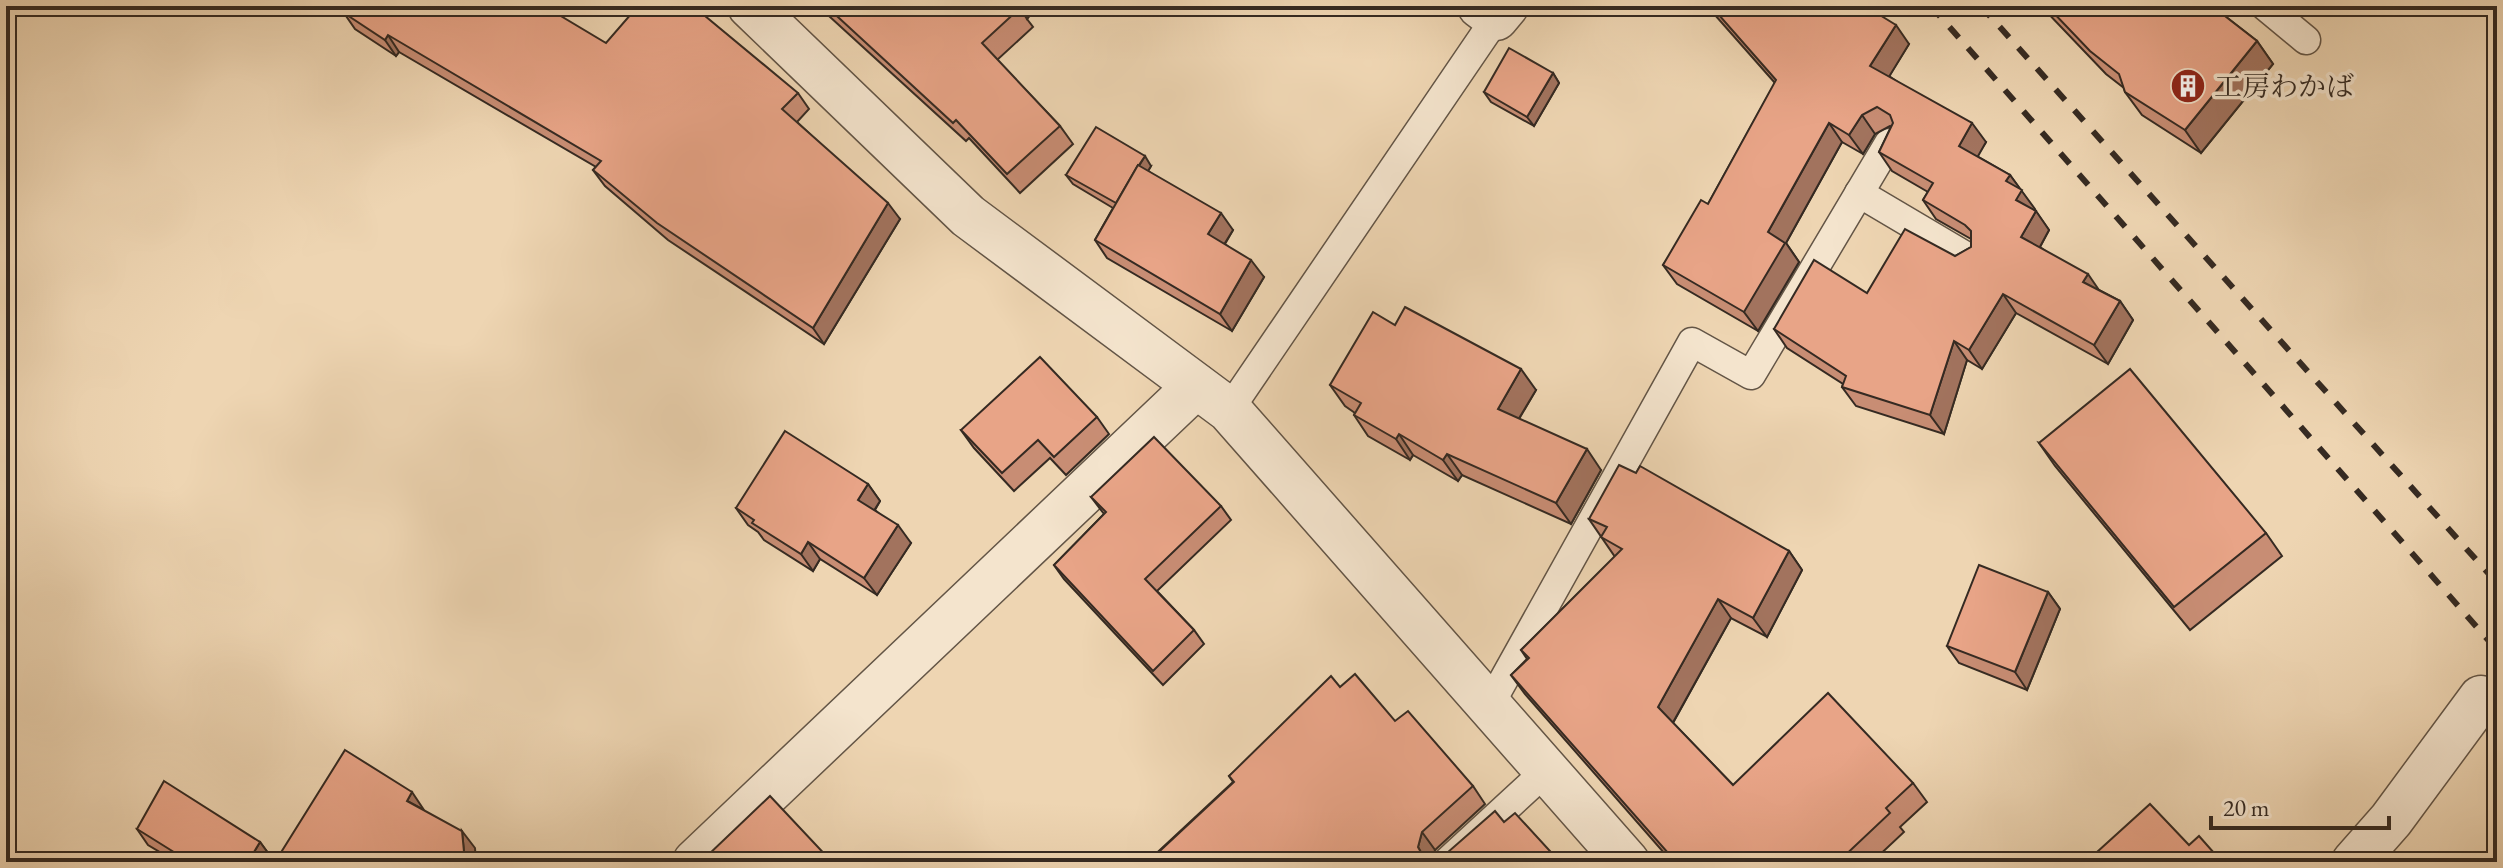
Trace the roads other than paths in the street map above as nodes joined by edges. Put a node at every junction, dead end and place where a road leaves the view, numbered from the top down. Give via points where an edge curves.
1 (2265, 6) edge
2 (755, 8) edge
3 (1494, 10) edge
4 (2306, 40) dead end
5 (1889, 143) edge
6 (1859, 193) junction
7 (1969, 258) edge
8 (1213, 398) junction
9 (2481, 698) dead end
10 (1489, 706) junction
11 (1546, 771) junction
12 (695, 862) edge
13 (1447, 862) edge
14 (1627, 862) edge
15 (2354, 862) edge

1 - 4 lane
2 - 8 street via 968,216
3 - 8 lane
5 - 6 lane
6 - 7 lane
6 - 10 lane via 1751,375 1692,342
8 - 10 street
8 - 12 street
9 - 15 street
10 - 11 street
11 - 13 lane
11 - 14 street

